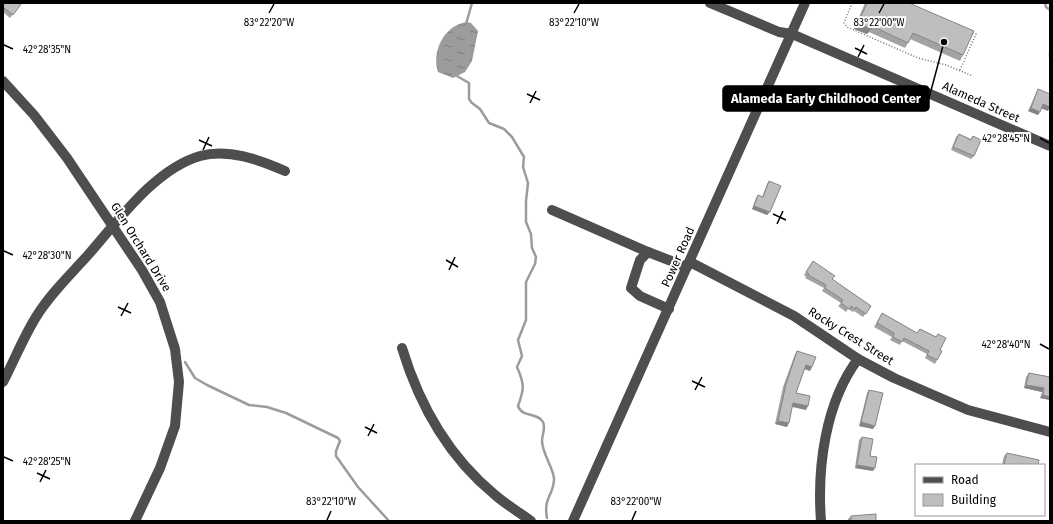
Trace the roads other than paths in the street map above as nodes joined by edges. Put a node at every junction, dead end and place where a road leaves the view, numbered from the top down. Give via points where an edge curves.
1 (710, 3) edge
2 (805, 3) edge
3 (792, 34) junction
4 (3, 82) edge
5 (1050, 146) edge
6 (285, 170) dead end
7 (552, 210) dead end
8 (112, 226) junction
9 (648, 252) junction
10 (688, 265) junction
11 (669, 309) junction
12 (402, 348) dead end
13 (858, 359) junction
14 (3, 382) edge
15 (1050, 432) edge
16 (136, 521) edge
17 (531, 521) edge
18 (573, 521) edge
19 (821, 521) edge

1 - 3 street, Alameda Street via 779,32
2 - 3 street, Power Road
3 - 5 street, Alameda Street
3 - 10 street, Power Road
4 - 8 street, Glen Orchard Drive via 34,115 67,158
6 - 8 street via 241,156 201,156 176,166
7 - 9 street, Rocky Crest Street
8 - 14 street via 43,306
8 - 16 street, Glen Orchard Drive via 160,302 175,349 179,382 175,426
9 - 10 street, Rocky Crest Street
9 - 11 street via 640,260 631,288 640,296
10 - 11 street, Power Road
10 - 13 street, Rocky Crest Street via 794,316
11 - 18 street, Power Road
12 - 17 street via 418,392 447,443 475,477 494,495
13 - 15 street, Rocky Crest Street via 894,378 968,410
13 - 19 street via 841,386 827,435 821,488

